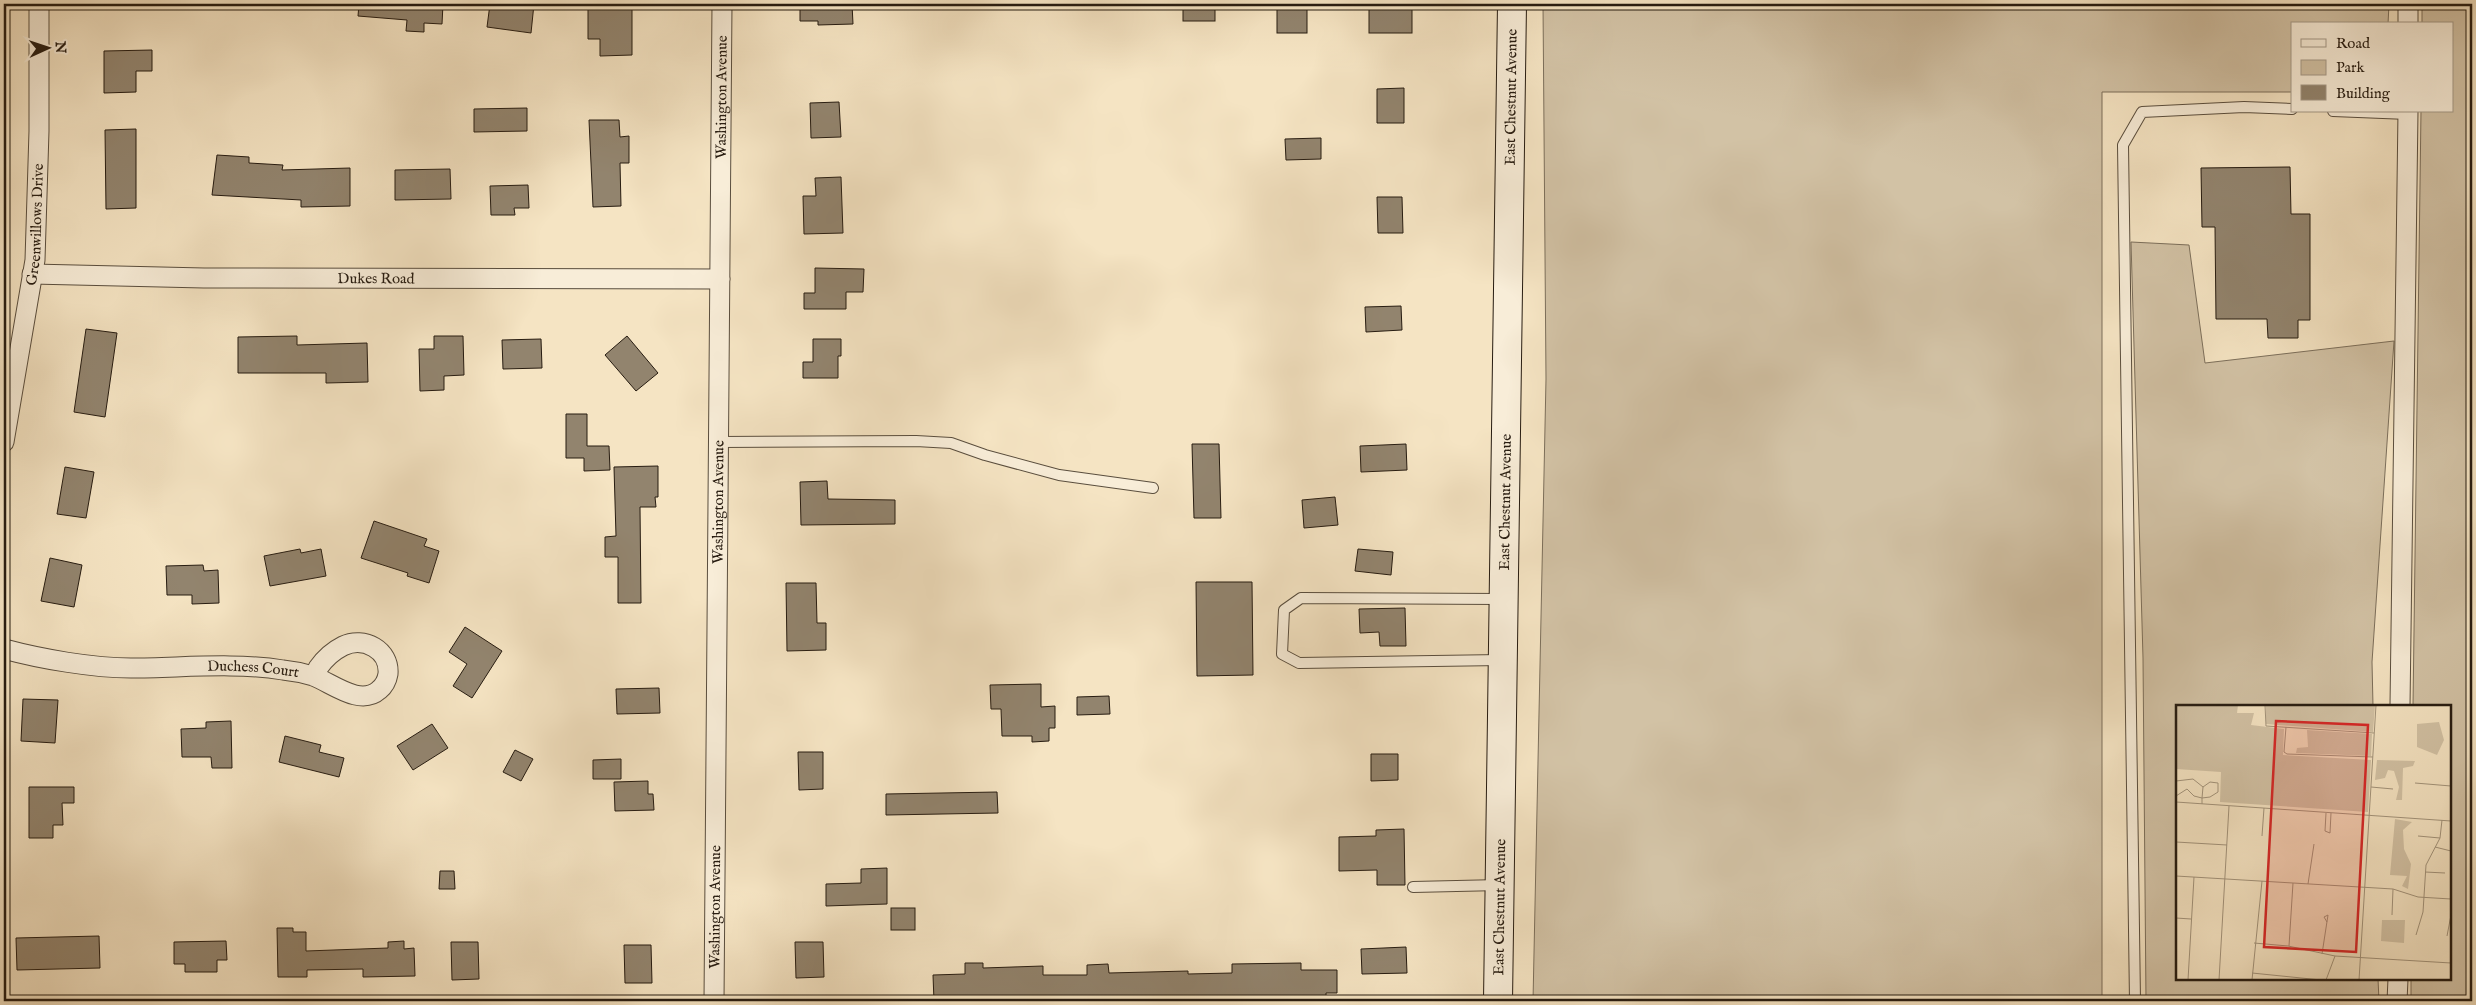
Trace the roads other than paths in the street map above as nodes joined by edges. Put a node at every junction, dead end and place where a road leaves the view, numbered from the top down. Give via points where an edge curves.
1 (39, 4) edge
2 (722, 4) edge
3 (1512, 4) edge
4 (2408, 4) edge
5 (2408, 22) edge
6 (2291, 110) edge
7 (2370, 112) edge
8 (2408, 113) edge
9 (32, 274) junction
10 (720, 279) junction
11 (4, 442) edge
12 (719, 442) junction
13 (1153, 488) dead end
14 (1502, 599) junction
15 (4, 649) edge
16 (1501, 660) junction
17 (318, 668) dead end
18 (2400, 705) edge
19 (1501, 884) junction
20 (1412, 887) dead end
21 (2398, 980) edge
22 (714, 1001) edge
23 (1498, 1001) edge
24 (2135, 1001) edge
25 (2398, 1001) edge

1 - 9 street, Greenwillows Drive via 39,131
2 - 10 street, Washington Avenue
3 - 14 street, East Chestnut Avenue
4 - 5 street
6 - 24 lane via 2244,107 2142,112 2123,145
7 - 8 lane
8 - 18 street
9 - 10 street, Dukes Road via 204,278
9 - 11 street, Greenwillows Drive
10 - 12 street, Washington Avenue
12 - 13 lane via 951,443 1059,475
12 - 22 street, Washington Avenue
14 - 16 street, East Chestnut Avenue
14 - 16 lane via 1301,598 1284,610 1282,654 1299,664
15 - 17 street, Duchess Court via 99,667 274,668 312,676 364,697 380,690 388,675 386,658 380,650 363,643 343,646 325,657
16 - 19 street, East Chestnut Avenue
19 - 20 lane
19 - 23 street, East Chestnut Avenue
21 - 25 street

